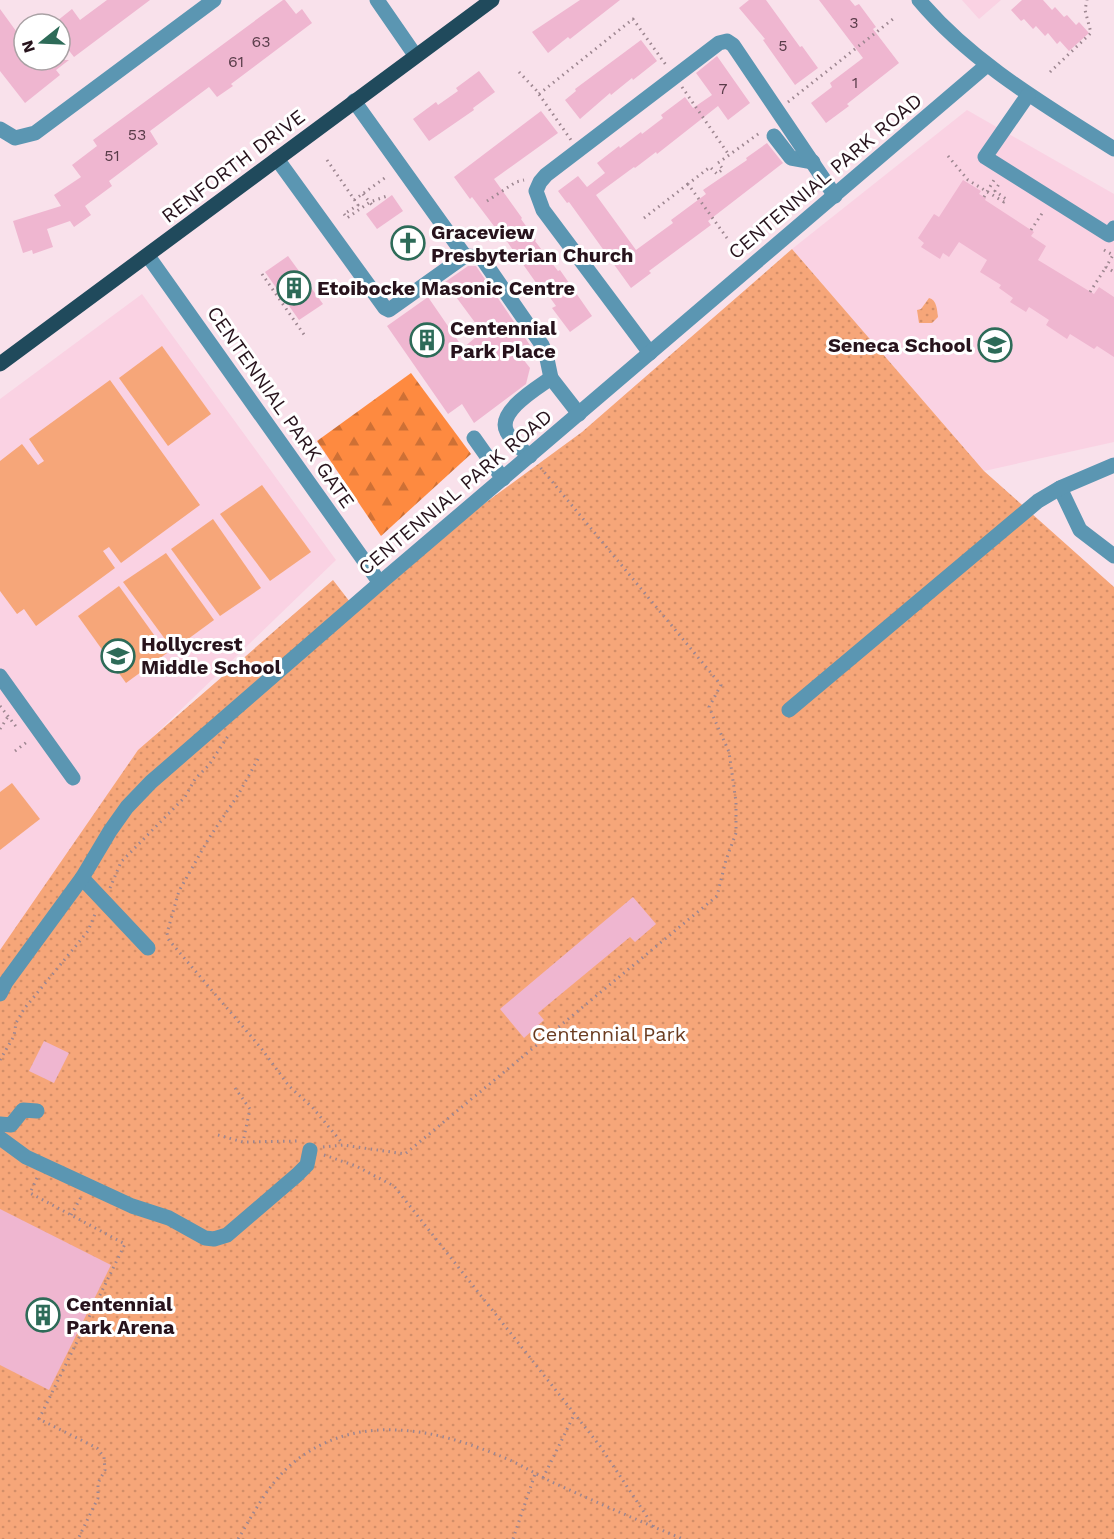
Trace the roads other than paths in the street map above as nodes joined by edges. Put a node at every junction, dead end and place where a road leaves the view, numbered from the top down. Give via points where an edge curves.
1 (214, 0) edge
2 (377, 0) edge
3 (492, 0) edge
4 (919, 0) edge
5 (416, 56) junction
6 (987, 65) junction
7 (1028, 95) junction
8 (354, 101) junction
9 (0, 129) edge
10 (774, 136) dead end
11 (1114, 149) edge
12 (277, 159) junction
13 (813, 162) junction
14 (835, 196) junction
15 (1114, 228) edge
16 (148, 256) junction
17 (465, 256) junction
18 (650, 353) junction
19 (0, 364) edge
20 (551, 378) junction
21 (579, 414) junction
22 (474, 438) dead end
23 (535, 461) junction
24 (1114, 465) edge
25 (503, 479) junction
26 (1060, 488) junction
27 (1114, 556) edge
28 (380, 583) junction
29 (0, 676) edge
30 (789, 710) dead end
31 (73, 778) dead end
32 (82, 878) junction
33 (148, 948) dead end
34 (0, 994) edge
35 (37, 1111) dead end
36 (6, 1124) edge
37 (0, 1138) edge
38 (308, 1145) road end
39 (18, 1150) junction

1 - 9 street via 35,133 15,138
2 - 5 street
3 - 5 main road, RENFORTH DRIVE
4 - 6 street
5 - 8 main road, RENFORTH DRIVE
6 - 7 street
6 - 14 street, CENTENNIAL PARK ROAD
7 - 11 street
7 - 15 street via 985,158 1047,205 1109,235
8 - 12 main road, RENFORTH DRIVE
8 - 17 street
10 - 13 street via 791,158
12 - 16 main road, RENFORTH DRIVE
12 - 17 street via 385,308 393,308
13 - 14 street
13 - 18 street via 727,41 719,43 540,182 536,191 543,210
14 - 18 street, CENTENNIAL PARK ROAD
16 - 19 main road, RENFORTH DRIVE
16 - 28 street, CENTENNIAL PARK GATE
17 - 20 street via 481,257 542,345
18 - 21 street, CENTENNIAL PARK ROAD
20 - 21 street
20 - 23 street via 509,411 505,424 507,432
21 - 23 street, CENTENNIAL PARK ROAD
22 - 25 street
23 - 25 street, CENTENNIAL PARK ROAD
24 - 26 street
25 - 28 street, CENTENNIAL PARK ROAD
26 - 27 street via 1080,530
26 - 30 street via 1038,501
28 - 32 street, CENTENNIAL PARK ROAD via 151,782 127,807
29 - 31 street
32 - 33 street
32 - 34 street, CENTENNIAL PARK ROAD
35 - 36 street via 23,1110
36 - 39 street
37 - 39 street
38 - 39 street via 307,1165 297,1175 227,1234 214,1239 132,1206

